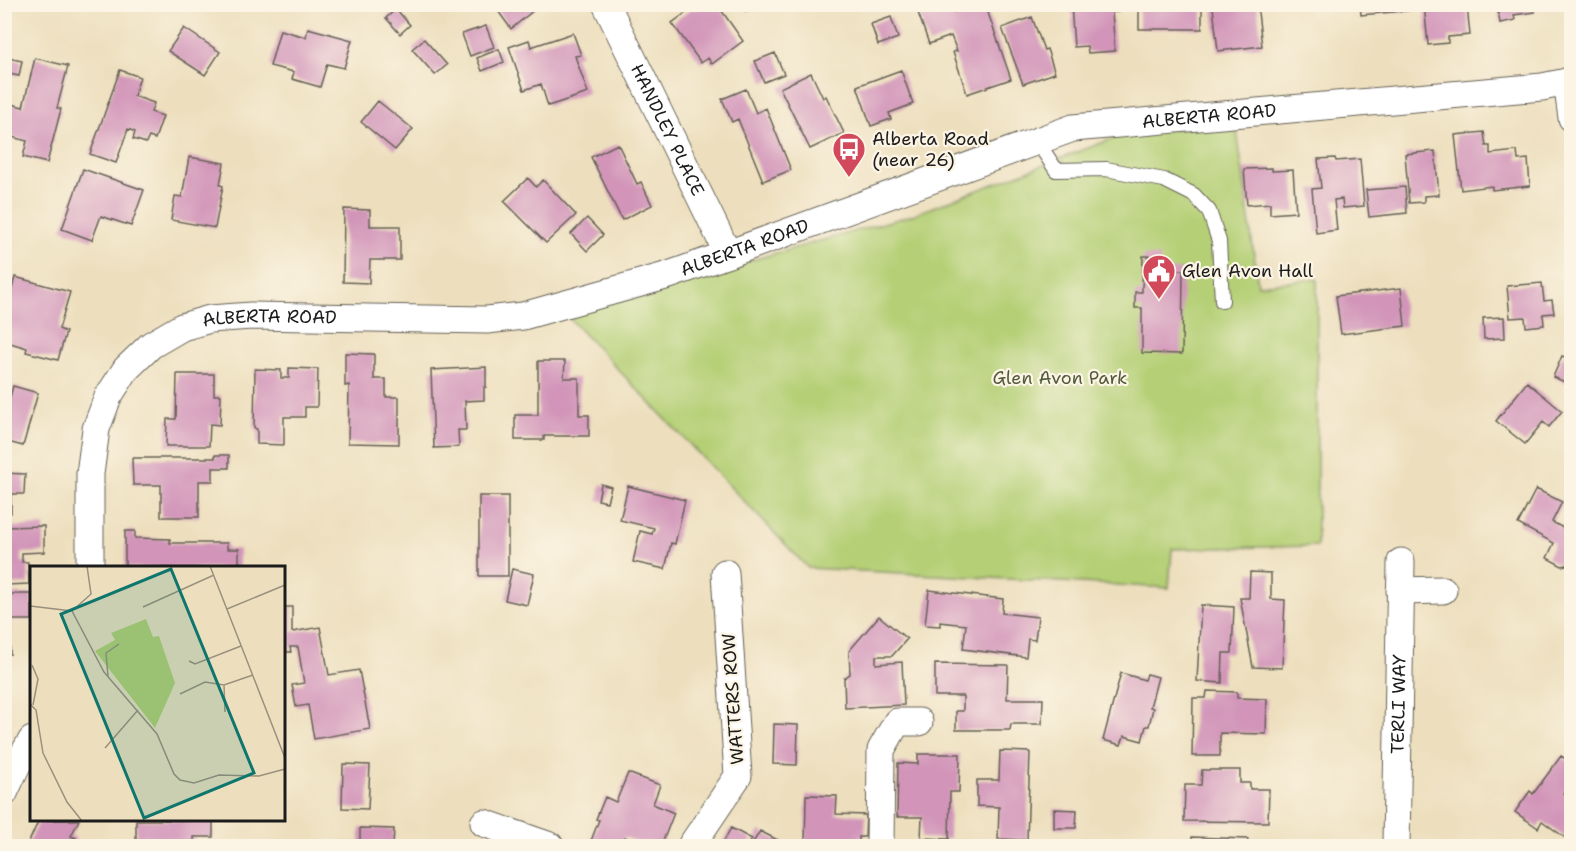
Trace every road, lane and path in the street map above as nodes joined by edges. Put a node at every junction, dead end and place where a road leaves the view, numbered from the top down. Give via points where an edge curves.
1 (606, 4) edge
2 (1569, 80) edge
3 (1572, 118) edge
4 (1037, 141) junction
5 (729, 254) junction
6 (1222, 301) dead end
7 (1401, 562) dead end
8 (90, 566) edge
9 (725, 573) dead end
10 (1443, 590) dead end
11 (1400, 591) junction
12 (919, 722) dead end
13 (30, 743) edge
14 (4, 793) edge
15 (484, 823) dead end
16 (550, 846) edge
17 (691, 846) edge
18 (880, 846) edge
19 (1396, 846) edge

1 - 5 street, HANDLEY PLACE
2 - 3 street
2 - 4 street, ALBERTA ROAD via 1542,87 1073,128
4 - 5 street, ALBERTA ROAD
4 - 6 lane via 1056,170 1106,169 1164,180 1194,195 1209,211 1219,241
5 - 8 street, ALBERTA ROAD via 523,316 488,320 251,316 210,319 182,327 151,345 126,369 108,397 96,429 90,474
7 - 11 street, TERLI WAY
9 - 17 street, WATTERS ROW via 738,776
10 - 11 street
11 - 19 street, TERLI WAY
12 - 18 street via 897,722 881,750
13 - 14 street
15 - 16 street

